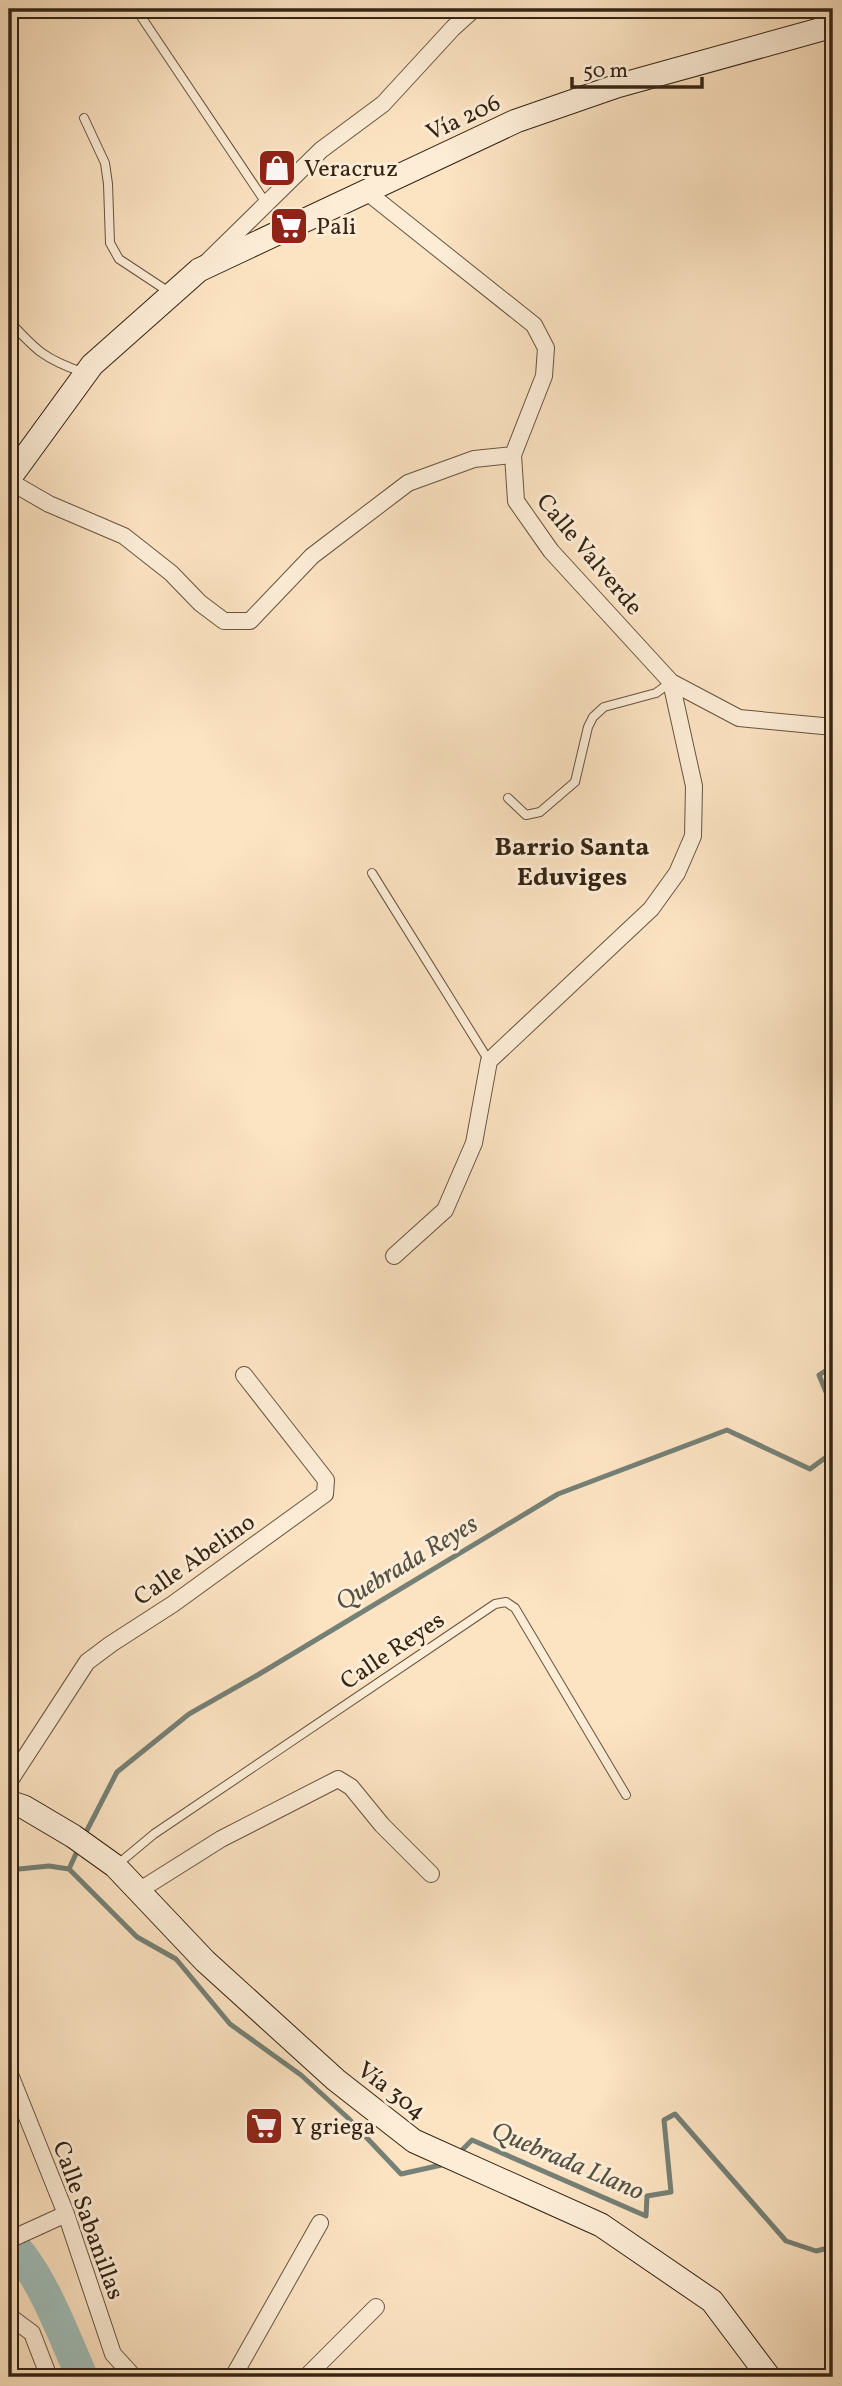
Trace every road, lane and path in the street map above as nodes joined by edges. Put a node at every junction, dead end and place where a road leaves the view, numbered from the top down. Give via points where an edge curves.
1 (136, 9) edge
2 (474, 9) edge
3 (833, 26) edge
4 (84, 118) dead end
5 (367, 192) junction
6 (266, 203) junction
7 (199, 270) junction
8 (171, 294) junction
9 (9, 321) edge
10 (85, 374) junction
11 (513, 455) junction
12 (9, 480) edge
13 (671, 682) junction
14 (833, 727) edge
15 (508, 798) dead end
16 (372, 873) dead end
17 (489, 1060) junction
18 (394, 1256) dead end
19 (244, 1375) dead end
20 (9, 1782) edge
21 (626, 1795) dead end
22 (9, 1802) edge
23 (115, 1866) junction
24 (431, 1874) dead end
25 (140, 1890) junction
26 (9, 2073) edge
27 (66, 2214) junction
28 (320, 2223) dead end
29 (9, 2240) edge
30 (376, 2307) dead end
31 (9, 2316) edge
32 (50, 2377) edge
33 (134, 2377) edge
34 (233, 2377) edge
35 (306, 2377) edge
36 (769, 2377) edge

1 - 6 lane
2 - 6 street via 383,104 321,150
3 - 5 main road, Vía 206 via 617,86 516,121
4 - 8 lane via 105,163 110,243 119,258
5 - 7 main road, Vía 206
5 - 11 street, Calle Valverde via 534,325 546,348 544,376
6 - 7 street
7 - 8 main road, Vía 206
8 - 10 main road, Vía 206
9 - 10 lane via 52,362
10 - 12 main road, Vía 206
11 - 12 street via 474,459 408,484 312,556 250,621 225,621 124,536 50,504
11 - 13 street, Calle Valverde via 516,501 551,551
13 - 14 street, Calle Valverde via 739,719
13 - 15 lane via 656,693 598,711 588,727 575,782 540,812 526,815
13 - 17 street via 694,786 693,836 677,873 652,909
16 - 17 lane
17 - 18 street via 474,1143 445,1210
19 - 20 street, Calle Abelino via 326,1480 324,1493 87,1662
21 - 23 lane, Calle Reyes via 515,1608 506,1602 495,1604 154,1834
22 - 23 main road, Vía 304 via 73,1836
23 - 25 main road, Vía 304
24 - 25 street via 351,1787 338,1779 221,1839
25 - 36 main road, Vía 304 via 205,1961 336,2080 414,2141 601,2225 712,2301
26 - 27 street, Calle Sabanillas
27 - 29 street
27 - 33 street, Calle Sabanillas via 113,2354
28 - 34 street
30 - 35 street
31 - 32 street via 32,2333

